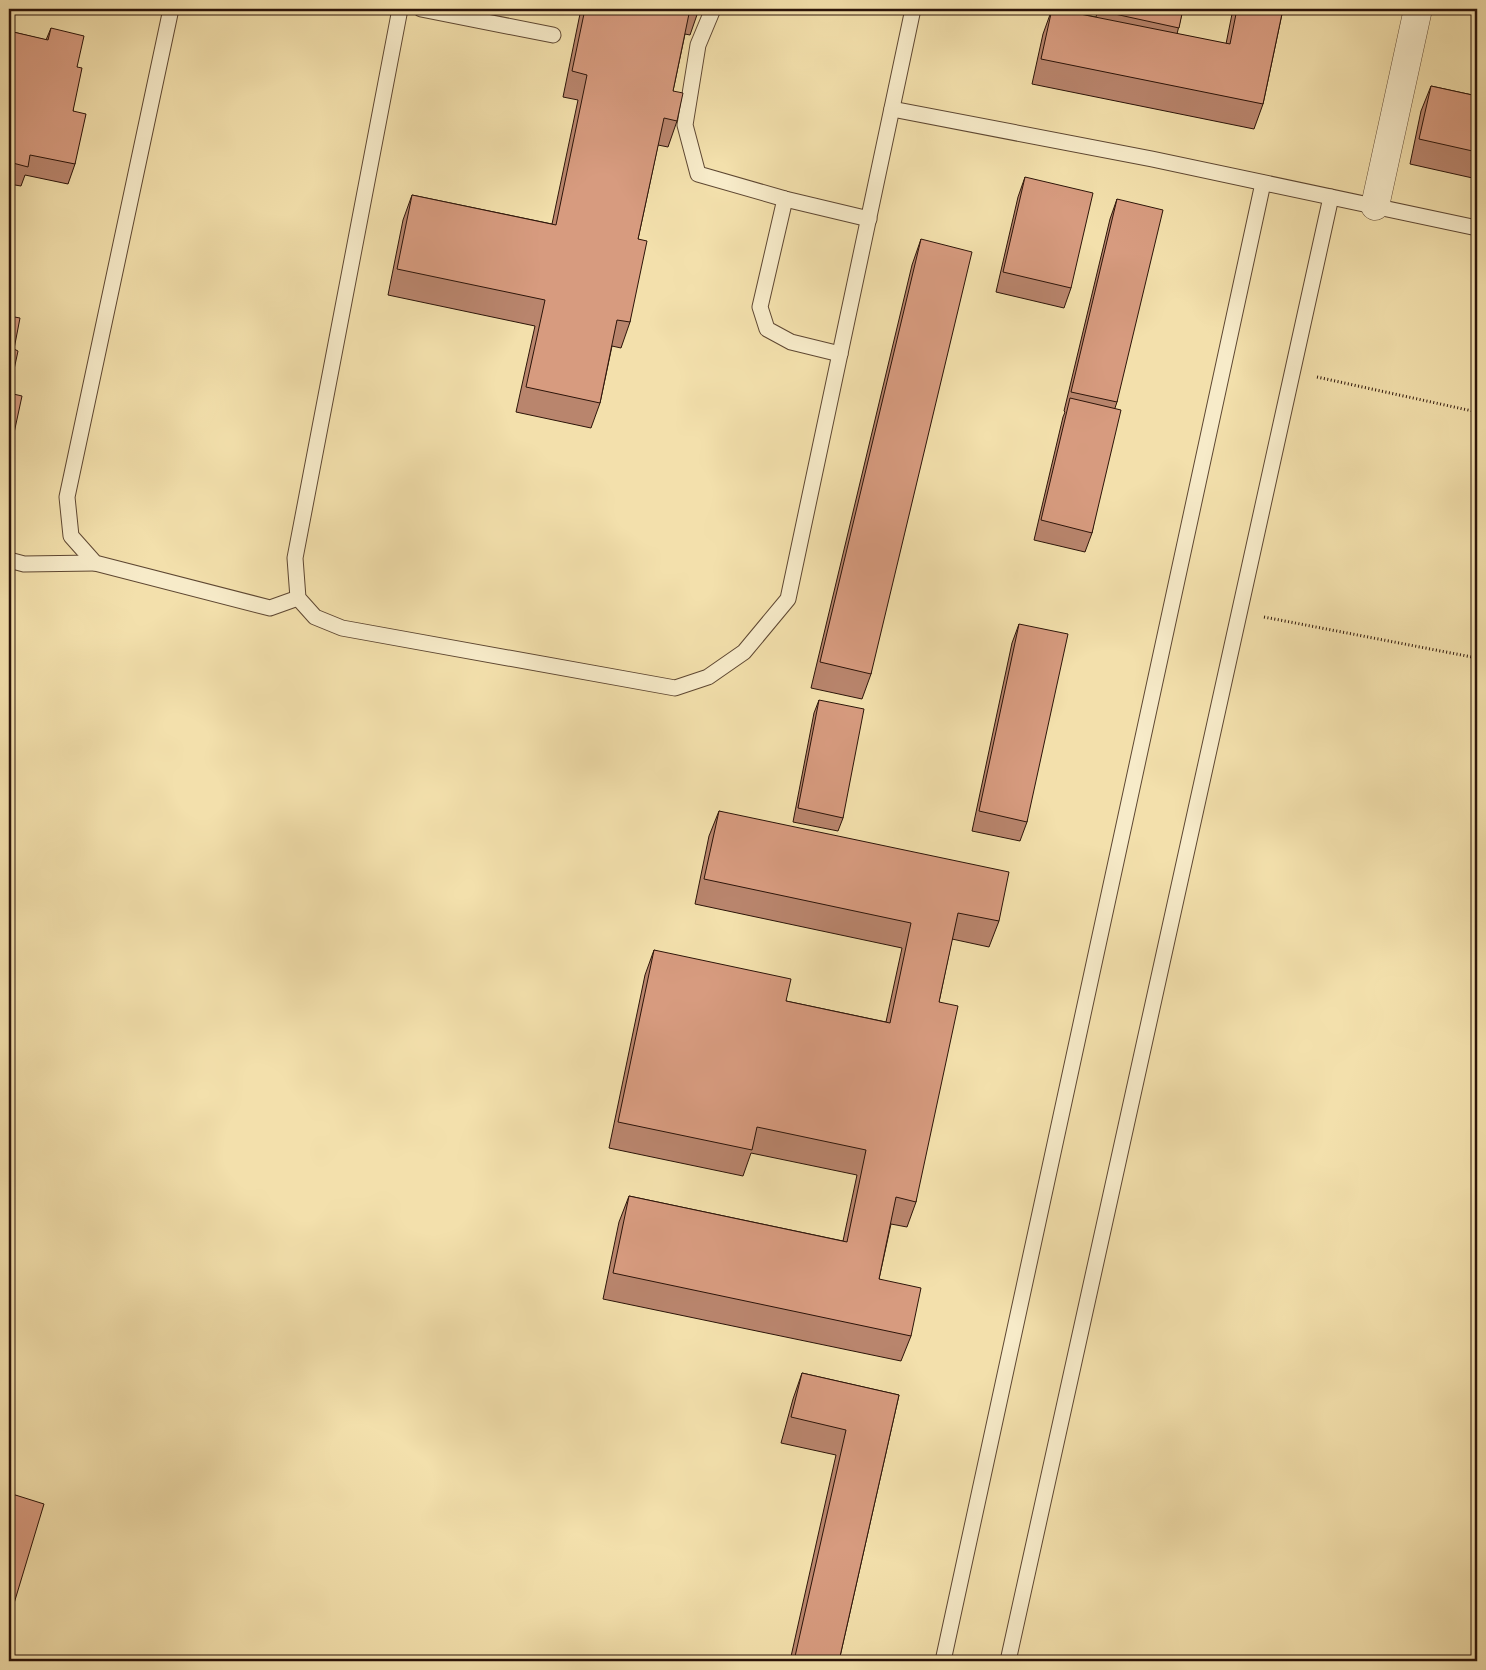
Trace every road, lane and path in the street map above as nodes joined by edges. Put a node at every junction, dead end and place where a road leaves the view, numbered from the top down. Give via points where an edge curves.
1 (171, 9) edge
2 (400, 9) edge
3 (421, 9) edge
4 (713, 9) edge
5 (913, 9) edge
6 (1418, 9) edge
7 (553, 36) dead end
8 (892, 109) junction
9 (1263, 183) junction
10 (1331, 197) junction
11 (785, 199) junction
12 (1375, 206) junction
13 (869, 219) junction
14 (1477, 228) edge
15 (840, 354) junction
16 (1292, 372) junction
17 (1477, 412) edge
18 (9, 560) edge
19 (95, 564) junction
20 (298, 598) junction
21 (1239, 613) junction
22 (1477, 641) edge
23 (1476, 658) edge
24 (943, 1661) edge
25 (1008, 1661) edge

1 - 19 lane via 66,497 71,536
2 - 20 lane via 295,558
3 - 7 lane
4 - 11 lane via 698,45 685,125 698,174
5 - 8 lane
6 - 12 street
8 - 9 lane
8 - 13 lane
9 - 10 lane
9 - 24 lane
10 - 12 lane
10 - 16 lane
11 - 13 lane
11 - 15 lane via 760,307 767,328 791,342
12 - 14 lane
13 - 15 lane
15 - 20 lane via 788,599 744,652 708,677 676,688 342,628 315,616
16 - 17 path
16 - 21 lane
18 - 19 lane via 24,564
19 - 20 lane via 270,608
21 - 23 path
21 - 25 lane
22 - 23 path

